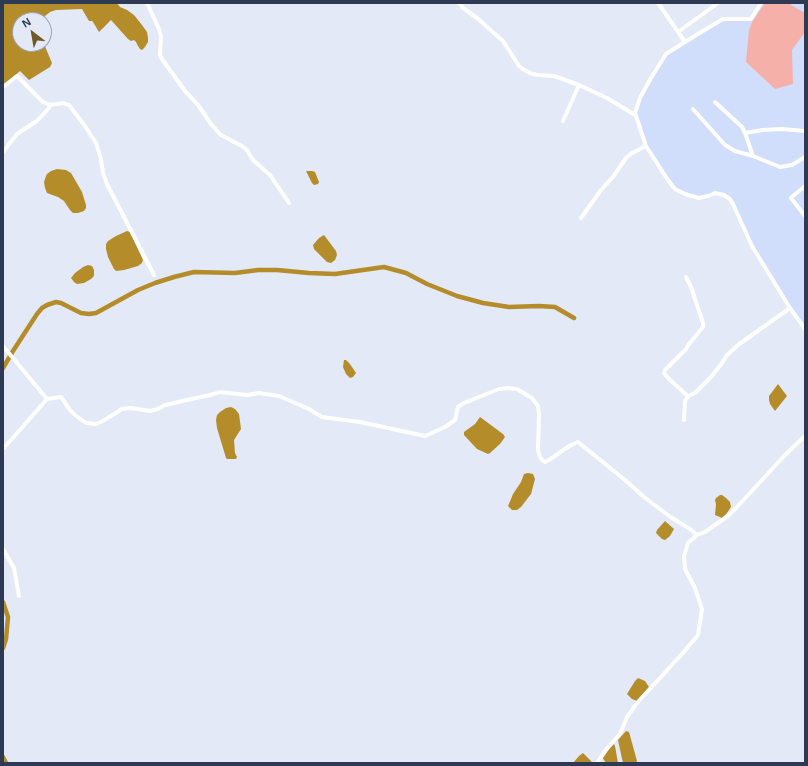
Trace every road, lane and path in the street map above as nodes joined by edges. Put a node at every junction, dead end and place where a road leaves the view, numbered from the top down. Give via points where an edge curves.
1 (147, 3) edge
2 (459, 3) edge
3 (658, 3) edge
4 (718, 3) edge
5 (761, 3) edge
6 (678, 32) junction
7 (685, 42) junction
8 (579, 86) junction
9 (3, 87) edge
10 (715, 102) dead end
11 (50, 105) junction
12 (692, 109) dead end
13 (635, 115) junction
14 (563, 121) dead end
15 (805, 131) edge
16 (745, 133) junction
17 (646, 146) junction
18 (3, 152) edge
19 (753, 156) junction
20 (805, 157) edge
21 (805, 186) edge
22 (288, 203) dead end
23 (805, 216) edge
24 (581, 218) dead end
25 (154, 275) dead end
26 (686, 277) dead end
27 (790, 308) junction
28 (805, 329) edge
29 (4, 348) edge
30 (688, 396) junction
31 (47, 399) junction
32 (684, 420) dead end
33 (805, 436) edge
34 (3, 449) edge
35 (697, 535) junction
36 (3, 549) edge
37 (19, 596) dead end
38 (597, 763) edge

1 - 22 street via 161,36 160,55 171,72 221,135 247,150 270,175
2 - 8 street via 504,41 523,69 530,73 554,76
3 - 6 street
4 - 6 street
5 - 7 street via 752,19 723,19
6 - 7 street
7 - 13 street via 666,54 640,98
8 - 13 street via 607,98
8 - 14 street
9 - 11 street via 17,76 43,102
10 - 16 street via 742,127
11 - 18 street via 44,115 17,134
11 - 25 street via 69,105 96,143 102,173
12 - 19 street via 725,145
13 - 17 street
15 - 16 street via 782,129
16 - 19 street
17 - 24 street via 626,158
17 - 27 street via 675,189 699,198 715,193 730,198 752,246
19 - 20 street via 780,167 792,165
21 - 23 street via 792,198
26 - 30 street via 703,327 664,373
27 - 28 street
27 - 30 street via 738,345 726,356 711,377 695,393
29 - 31 street
30 - 32 street
31 - 34 street
31 - 35 street via 61,397 75,416 86,423 96,424 122,409 150,411 164,405 219,392 247,395 259,392 279,396 322,416 425,436 445,428 455,420 458,407 464,403 499,389 517,389 532,398 538,406 538,450 543,461 578,442 644,497
33 - 35 street via 738,507 705,532
35 - 38 street via 688,543 684,556 685,570 702,609 698,635 637,703 627,717 620,734
36 - 37 street via 14,568

